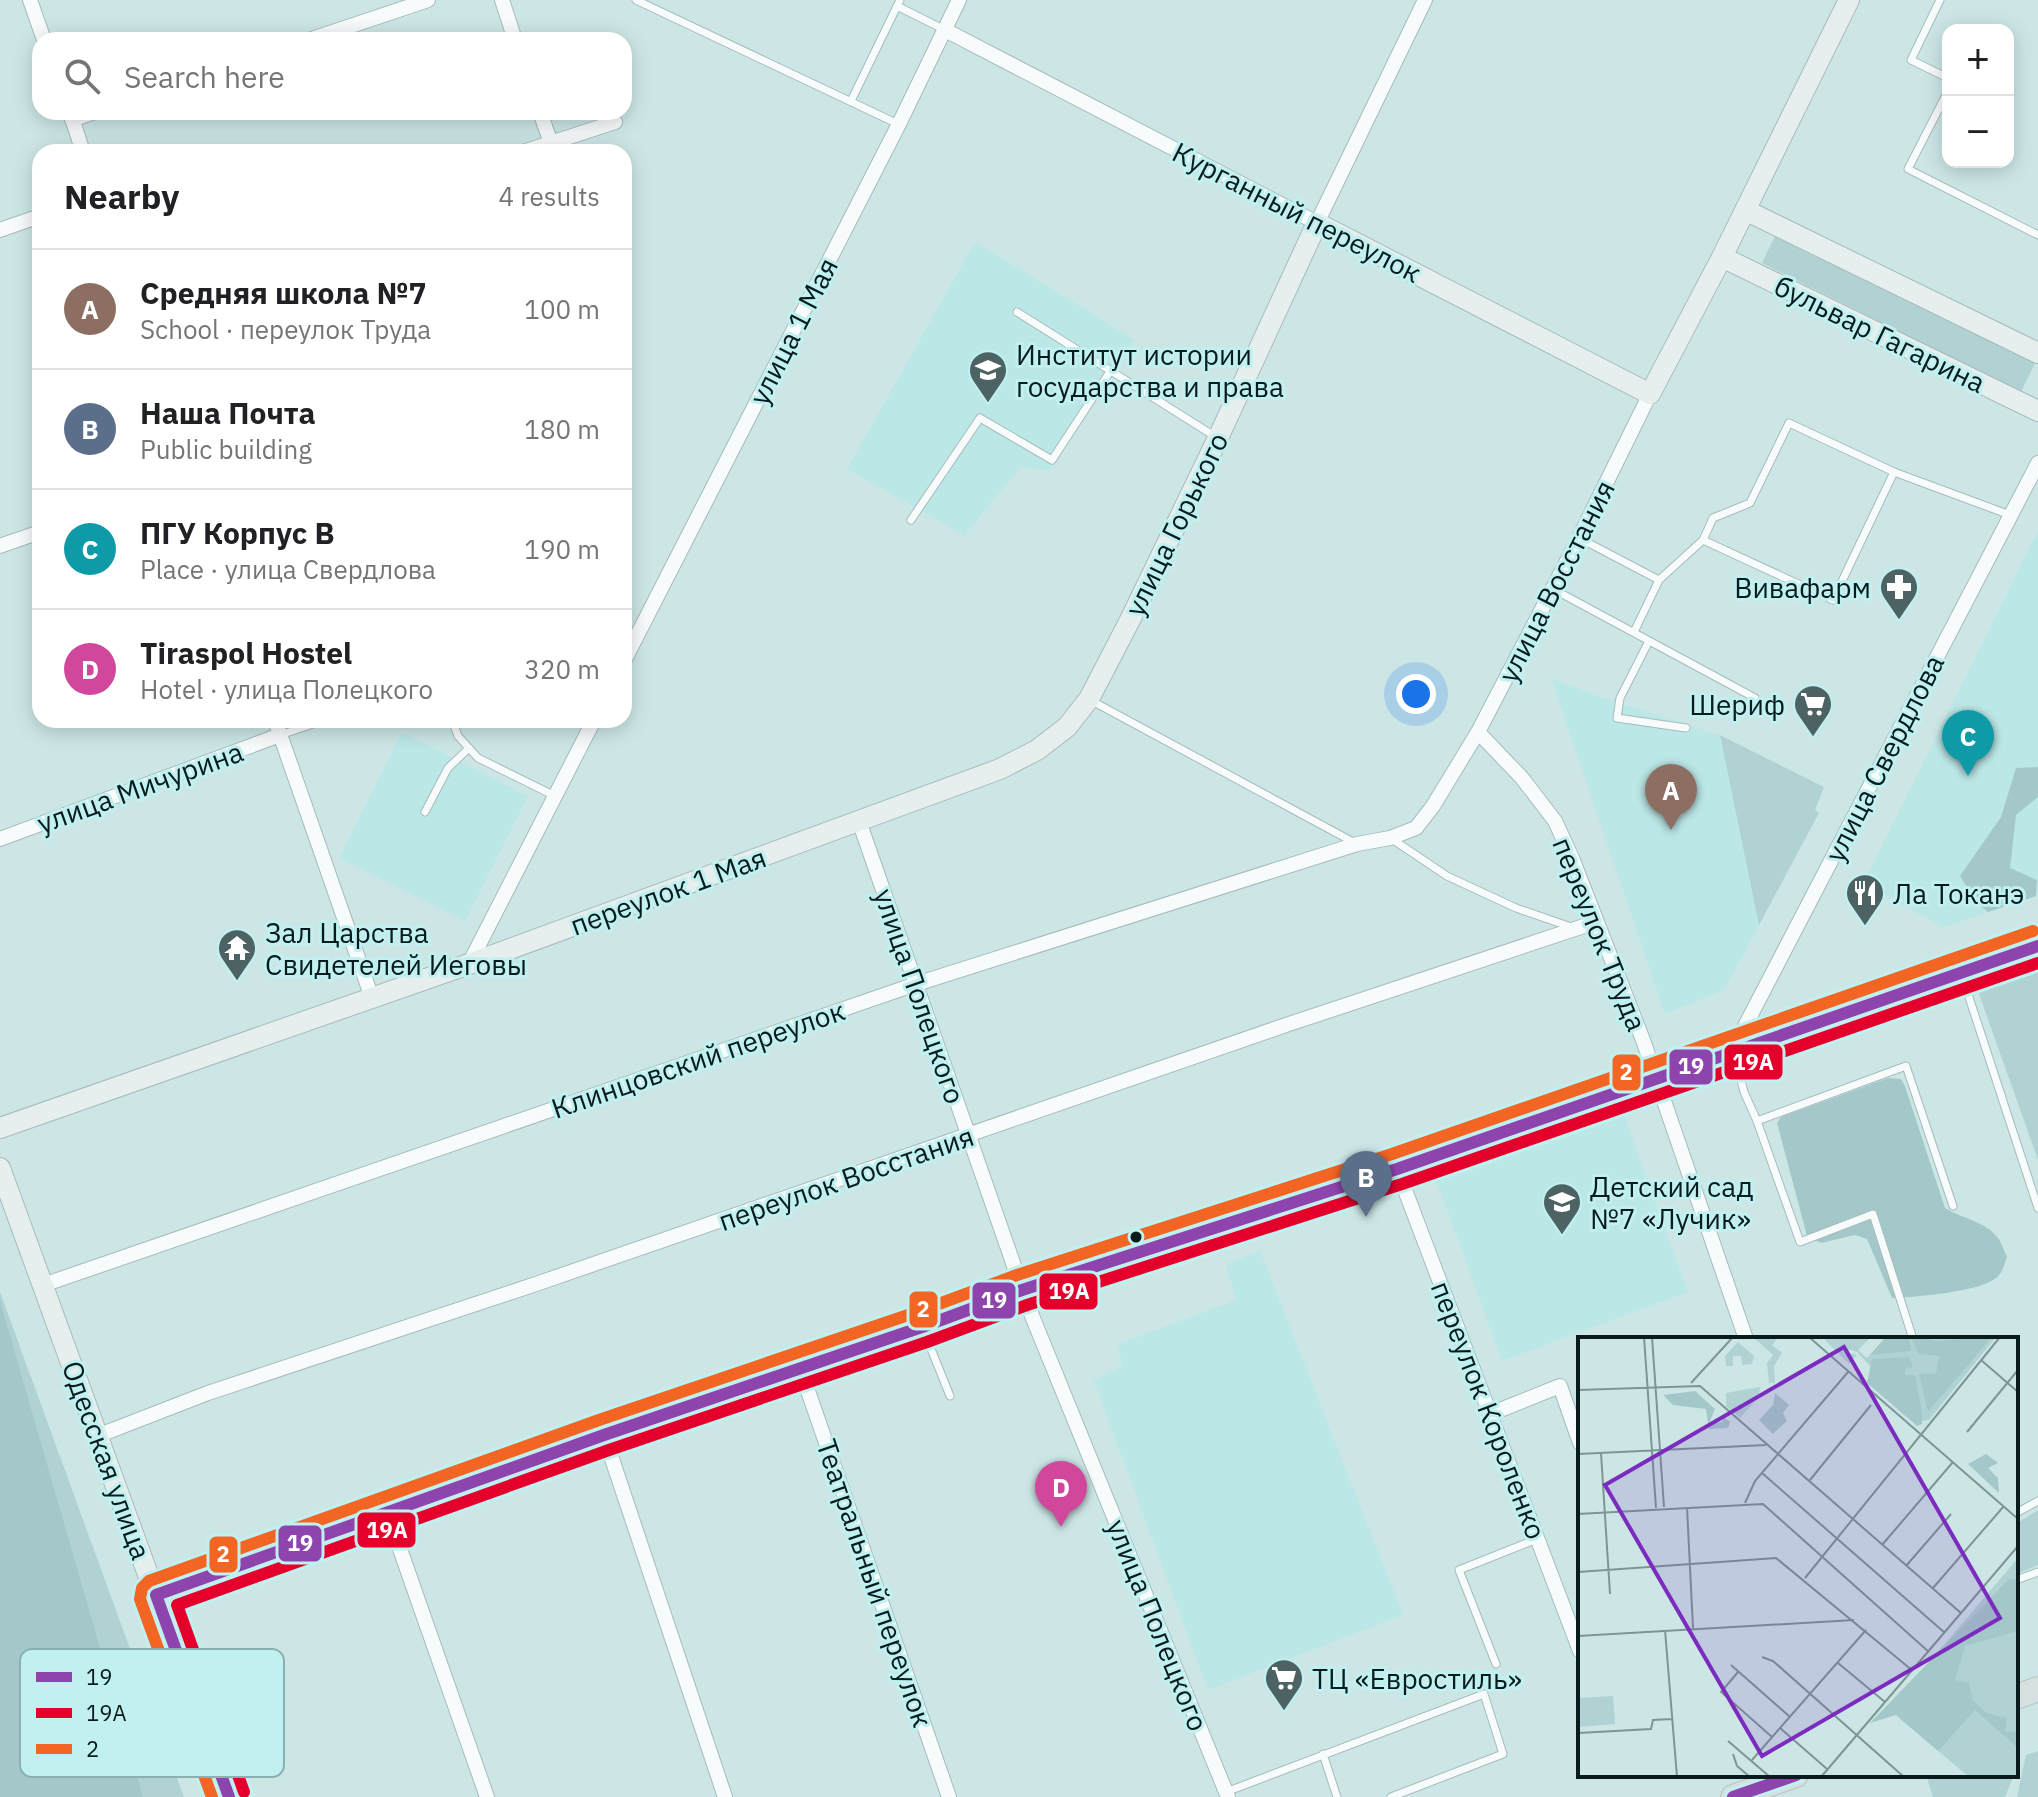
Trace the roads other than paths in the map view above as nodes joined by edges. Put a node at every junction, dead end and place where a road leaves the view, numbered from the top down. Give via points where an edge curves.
1 (30, 0) edge
2 (428, 0) edge
3 (502, 0) edge
4 (636, 0) edge
5 (959, 0) edge
6 (1425, 0) edge
7 (1849, 0) edge
8 (1940, 0) edge
9 (898, 3) edge
10 (945, 30) junction
11 (41, 32) edge
12 (333, 32) edge
13 (512, 32) edge
14 (1942, 75) edge
15 (1945, 96) edge
16 (851, 101) junction
17 (72, 120) edge
18 (543, 120) edge
19 (615, 122) dead end
20 (899, 124) junction
21 (551, 143) junction
22 (80, 144) edge
23 (548, 144) edge
24 (1745, 210) junction
25 (32, 219) edge
26 (1317, 223) junction
27 (0, 230) edge
28 (2038, 235) edge
29 (1722, 257) junction
30 (1017, 312) dead end
31 (2038, 353) edge
32 (1111, 370) junction
33 (1650, 394) junction
34 (2038, 411) edge
35 (1218, 438) junction
36 (2038, 463) edge
37 (1894, 472) junction
38 (2011, 515) junction
39 (911, 520) dead end
40 (32, 535) edge
41 (1579, 538) junction
42 (1703, 540) junction
43 (0, 546) edge
44 (1659, 580) junction
45 (1553, 589) junction
46 (1634, 632) junction
47 (1649, 641) junction
48 (632, 645) edge
49 (1755, 698) dead end
50 (1089, 699) junction
51 (278, 728) edge
52 (301, 728) edge
53 (455, 728) edge
54 (590, 728) edge
55 (1686, 728) dead end
56 (1478, 732) junction
57 (280, 735) junction
58 (469, 748) junction
59 (555, 796) junction
60 (425, 812) dead end
61 (859, 821) junction
62 (1390, 838) junction
63 (0, 839) edge
64 (1357, 844) junction
65 (1596, 922) junction
66 (1576, 929) junction
67 (2038, 946) edge
68 (469, 964) junction
69 (1959, 974) junction
70 (916, 984) junction
71 (372, 998) junction
72 (1732, 1053) junction
73 (1657, 1080) junction
74 (1757, 1121) junction
75 (0, 1128) edge
76 (969, 1136) junction
77 (0, 1168) edge
78 (1397, 1169) junction
79 (2035, 1190) edge
80 (1953, 1206) dead end
81 (2038, 1208) edge
82 (43, 1285) junction
83 (1022, 1290) junction
84 (922, 1327) junction
85 (1745, 1337) edge
86 (1912, 1337) edge
87 (800, 1368) junction
88 (950, 1396) dead end
89 (1490, 1414) junction
90 (604, 1435) junction
91 (97, 1436) junction
92 (1578, 1437) edge
93 (2038, 1501) edge
94 (387, 1512) junction
95 (2018, 1512) edge
96 (1537, 1539) junction
97 (2038, 1572) edge
98 (2018, 1579) edge
99 (156, 1595) junction
100 (1578, 1646) edge
101 (176, 1649) edge
102 (1496, 1664) dead end
103 (2038, 1689) edge
104 (2018, 1696) edge
105 (1323, 1754) junction
106 (222, 1777) edge
107 (1790, 1777) edge
108 (1227, 1795) edge
109 (229, 1797) edge
110 (487, 1797) edge
111 (725, 1797) edge
112 (949, 1797) edge
113 (1337, 1797) edge
114 (1391, 1797) edge
115 (1733, 1797) edge

1 - 11 street
2 - 12 street
3 - 13 street
4 - 16 lane
5 - 10 street, улица 1 Мая
6 - 26 street, улица Горького
7 - 24 street, улица Восстания
8 - 14 lane via 1911,60
9 - 10 lane
9 - 16 lane
10 - 20 street, улица 1 Мая
10 - 26 street, Курганный переулок
15 - 28 lane via 1908,169
16 - 20 lane
17 - 22 street
18 - 21 street
19 - 21 street
20 - 48 street, улица 1 Мая
21 - 23 street
24 - 29 street, улица Восстания
24 - 31 street, бульвар Гагарина
25 - 27 street
26 - 33 street, Курганный переулок
26 - 35 street, улица Горького
29 - 33 street, улица Восстания
29 - 34 street, бульвар Гагарина
30 - 32 lane
32 - 35 lane
32 - 39 lane via 1052,460 980,418
33 - 41 street, улица Восстания
35 - 50 street, улица Горького
36 - 38 street, улица Свердлова
37 - 38 lane
37 - 42 lane via 1789,423 1750,503 1713,518
37 - 42 lane via 1833,600
38 - 72 street, улица Свердлова
40 - 43 street
41 - 44 lane
41 - 45 street, улица Восстания
42 - 44 lane
44 - 46 lane
45 - 46 lane
45 - 56 street, улица Восстания
46 - 47 lane
47 - 49 lane
47 - 55 lane via 1620,698 1617,718
50 - 61 street, переулок 1 Мая via 1067,727 1037,750
50 - 64 lane
51 - 57 street
52 - 57 lane
53 - 58 lane
54 - 59 street
56 - 62 street, улица Восстания via 1416,828
56 - 65 street, переулок Труда via 1555,821
57 - 63 street, улица Мичурина
57 - 71 street
58 - 59 lane via 478,758
58 - 60 lane via 448,768
59 - 68 street
61 - 68 street, переулок 1 Мая
61 - 70 street, улица Полецкого
62 - 64 street, улица Восстания
62 - 66 lane via 1447,876
64 - 70 street, Клинцовский переулок
65 - 66 street, переулок Восстания
65 - 73 street, переулок Труда
66 - 76 street, переулок Восстания
67 - 69 street
68 - 71 street, переулок 1 Мая
69 - 72 street
69 - 79 lane
70 - 76 street, улица Полецкого
70 - 82 street, Клинцовский переулок
71 - 75 street, переулок 1 Мая
72 - 73 street
72 - 74 lane
73 - 78 street
73 - 85 street, переулок Труда
74 - 80 lane via 1906,1066
74 - 86 lane via 1800,1242 1873,1214
76 - 83 street, улица Полецкого
76 - 91 street, переулок Восстания via 208,1393
77 - 82 street, Одесская улица
78 - 83 street
78 - 89 street, переулок Короленко
79 - 81 lane
82 - 91 street, Одесская улица
83 - 84 street
83 - 108 street, улица Полецкого
84 - 87 street
84 - 88 lane
87 - 90 street
87 - 112 street, Театральный переулок
89 - 92 street via 1560,1386
89 - 96 street, переулок Короленко
90 - 94 street
90 - 111 street
91 - 99 street, Одесская улица
93 - 95 lane
94 - 99 street
94 - 110 street
96 - 100 street, переулок Короленко
96 - 102 lane via 1459,1570
97 - 98 lane
99 - 101 street, Одесская улица
103 - 104 main road
105 - 108 lane
105 - 113 lane
105 - 114 lane via 1484,1694 1503,1754
106 - 109 street, Одесская улица
107 - 115 main road

